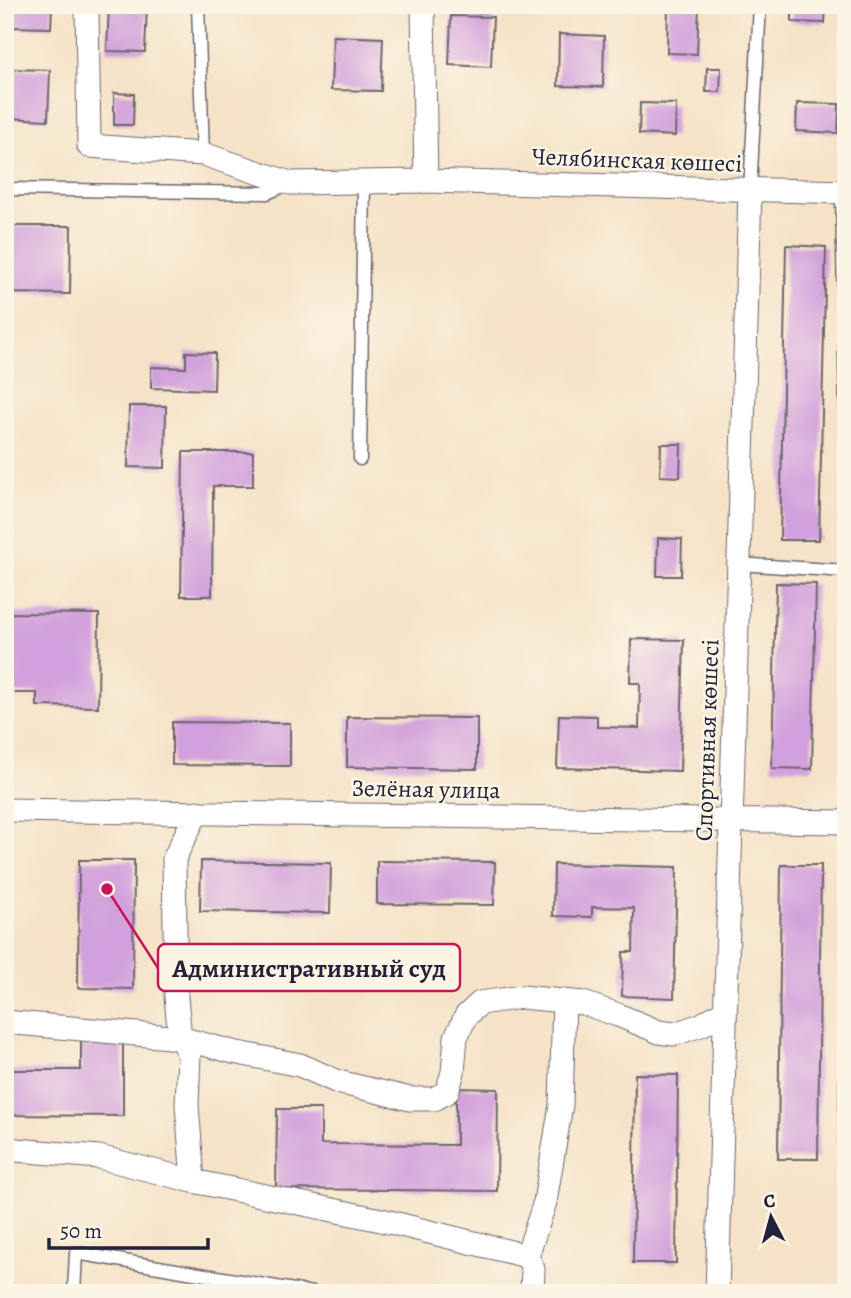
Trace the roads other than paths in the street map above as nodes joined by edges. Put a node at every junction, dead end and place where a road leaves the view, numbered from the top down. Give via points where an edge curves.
1 (88, 5) edge
2 (198, 5) edge
3 (423, 5) edge
4 (760, 5) edge
5 (203, 154) junction
6 (426, 181) junction
7 (290, 183) junction
8 (364, 183) junction
9 (5, 189) edge
10 (750, 190) junction
11 (844, 192) edge
12 (846, 415) edge
13 (360, 459) dead end
14 (738, 564) junction
15 (846, 570) edge
16 (5, 810) edge
17 (197, 812) junction
18 (730, 820) junction
19 (846, 822) edge
20 (564, 1001) junction
21 (725, 1011) junction
22 (5, 1022) edge
23 (180, 1038) junction
24 (846, 1059) edge
25 (5, 1149) edge
26 (845, 1149) edge
27 (194, 1181) junction
28 (527, 1256) junction
29 (74, 1293) edge
30 (312, 1293) edge
31 (532, 1293) edge
32 (717, 1293) edge

1 - 5 street, Челябинская көшесі via 89,146
2 - 5 lane
3 - 6 street
4 - 10 lane
5 - 7 street, Челябинская көшесі
6 - 8 street, Челябинская көшесі
6 - 10 street, Челябинская көшесі
7 - 8 street, Челябинская көшесі
7 - 9 lane via 267,193
8 - 13 lane
10 - 11 street, Челябинская көшесі
10 - 14 street, Спортивная көшесі
11 - 12 lane
14 - 15 lane
14 - 18 street, Спортивная көшесі
16 - 17 street, Зелёная улица
17 - 18 street, Зелёная улица
17 - 23 street via 174,859
18 - 19 street, Зелёная улица
18 - 21 street, Спортивная көшесі
20 - 21 street via 583,1003 674,1034
20 - 23 street via 522,997 480,1003 466,1016 456,1037 447,1092 434,1099 391,1095 338,1082 300,1065
20 - 28 street via 561,1105 545,1202
21 - 32 street, Спортивная көшесі
22 - 23 street
23 - 27 street via 189,1054 187,1105
24 - 26 lane
25 - 27 street via 99,1157
27 - 28 street
28 - 31 street via 533,1269
29 - 30 lane via 76,1253

